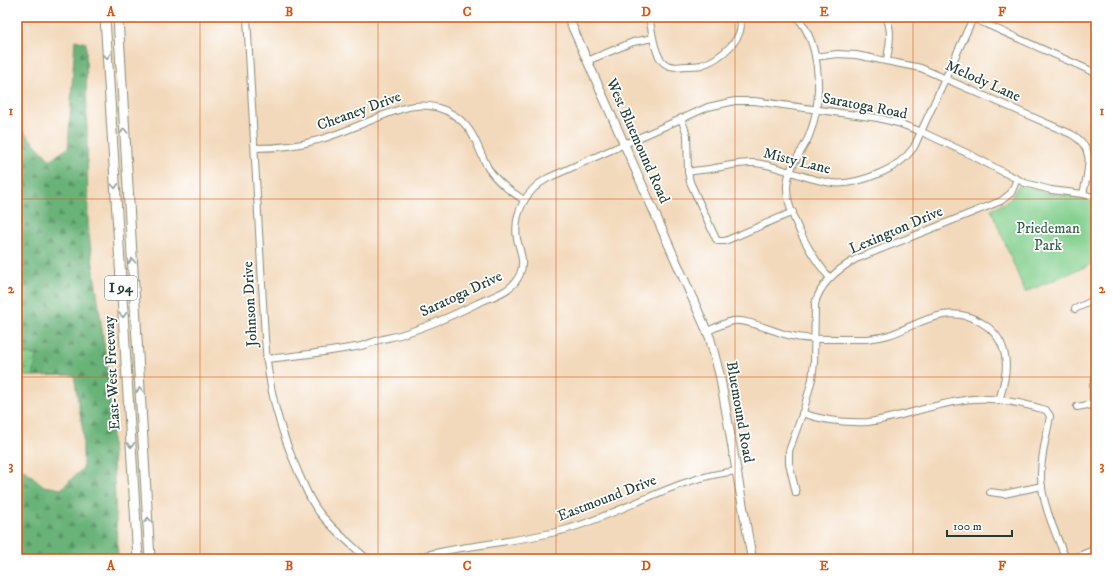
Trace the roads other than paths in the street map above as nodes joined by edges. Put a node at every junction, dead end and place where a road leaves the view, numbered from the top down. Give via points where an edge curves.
1 (105, 17) edge
2 (118, 17) edge
3 (247, 17) edge
4 (568, 17) edge
5 (649, 17) edge
6 (739, 17) edge
7 (797, 17) edge
8 (886, 17) edge
9 (971, 18) edge
10 (653, 38) junction
11 (815, 57) junction
12 (887, 60) junction
13 (587, 61) junction
14 (1096, 73) edge
15 (946, 78) junction
16 (816, 109) junction
17 (681, 118) junction
18 (922, 132) junction
19 (624, 144) junction
20 (255, 148) junction
21 (688, 172) junction
22 (790, 172) junction
23 (1017, 179) junction
24 (1083, 194) junction
25 (1096, 198) edge
26 (524, 200) junction
27 (792, 212) junction
28 (683, 275) joint
29 (830, 278) junction
30 (1096, 299) edge
31 (1075, 310) dead end
32 (708, 331) junction
33 (814, 338) junction
34 (266, 359) junction
35 (1096, 376) edge
36 (999, 401) junction
37 (1095, 406) edge
38 (1077, 408) dead end
39 (802, 413) junction
40 (737, 471) junction
41 (1042, 486) junction
42 (990, 492) dead end
43 (796, 493) dead end
44 (1096, 549) edge
45 (138, 559) edge
46 (150, 559) edge
47 (367, 559) edge
48 (415, 559) edge
49 (752, 559) edge
50 (1066, 559) edge
51 (1071, 559) edge

1 -> 45 highway, East-West Freeway / I 94
46 -> 2 highway, East-West Freeway / I 94
3 - 20 street, Johnson Drive
4 - 13 main road, West Bluemound Road
5 - 10 street
6 - 10 street via 741,27 738,37 729,48 714,59 701,64 676,67 665,64 657,54
7 - 11 street via 808,32
8 - 12 street via 891,29
9 - 14 street
9 - 15 street, Misty Lane
10 - 13 street via 633,42
11 - 12 street, Melody Lane via 844,54
11 - 16 street via 818,88
12 - 15 street, Melody Lane via 921,68
13 - 19 main road, West Bluemound Road
15 - 18 street, Misty Lane
15 - 24 street, Melody Lane via 1080,140 1089,158
16 - 17 street, Saratoga Road via 740,101 708,107
16 - 18 street, Saratoga Road via 888,120
16 - 22 street via 809,136
17 - 19 street, Saratoga Road
17 - 21 street via 687,135
18 - 22 street, Misty Lane via 912,150 901,162 860,181 834,184
18 - 23 street, Saratoga Road
19 - 26 street, Saratoga Drive via 548,178 534,187
19 - 28 main road, West Bluemound Road
20 - 26 street, Cheaney Drive via 316,141 400,108 415,105 432,106 450,113 465,124 495,177
20 - 34 street, Johnson Drive
21 - 22 street, Misty Lane via 748,163
21 - 27 street via 713,236 718,241 725,241
22 - 27 street via 787,193
23 - 24 street, Saratoga Road via 1044,188
23 - 29 street, Lexington Drive via 1011,193 1001,201 856,259
24 - 25 street, Saratoga Road
26 - 34 street, Saratoga Drive via 516,228 522,255 521,271 514,284 505,291 463,311 370,344 305,356
27 - 29 street via 810,251
28 - 32 main road, Bluemound Road
29 - 33 street, Lexington Drive via 816,299
30 - 31 street
32 - 33 street via 730,322 742,322 792,336
32 - 40 main road, Bluemound Road via 716,355
33 - 36 street via 871,339 942,316 972,318 990,328 1003,348 1005,369
33 - 39 street, Lexington Drive via 812,379
34 - 47 street, Johnson Drive via 280,425 312,502 325,519
35 - 37 street via 1093,386
36 - 39 street via 963,400 868,422 833,421
36 - 41 street via 1046,410 1049,413 1041,467
37 - 38 street
39 - 43 street, Lexington Drive via 788,457
40 - 48 street, Eastmound Drive via 688,481 602,517 562,530 441,551
40 - 49 main road, Bluemound Road
41 - 42 street via 1004,494
41 - 50 street via 1053,527
44 - 51 street

